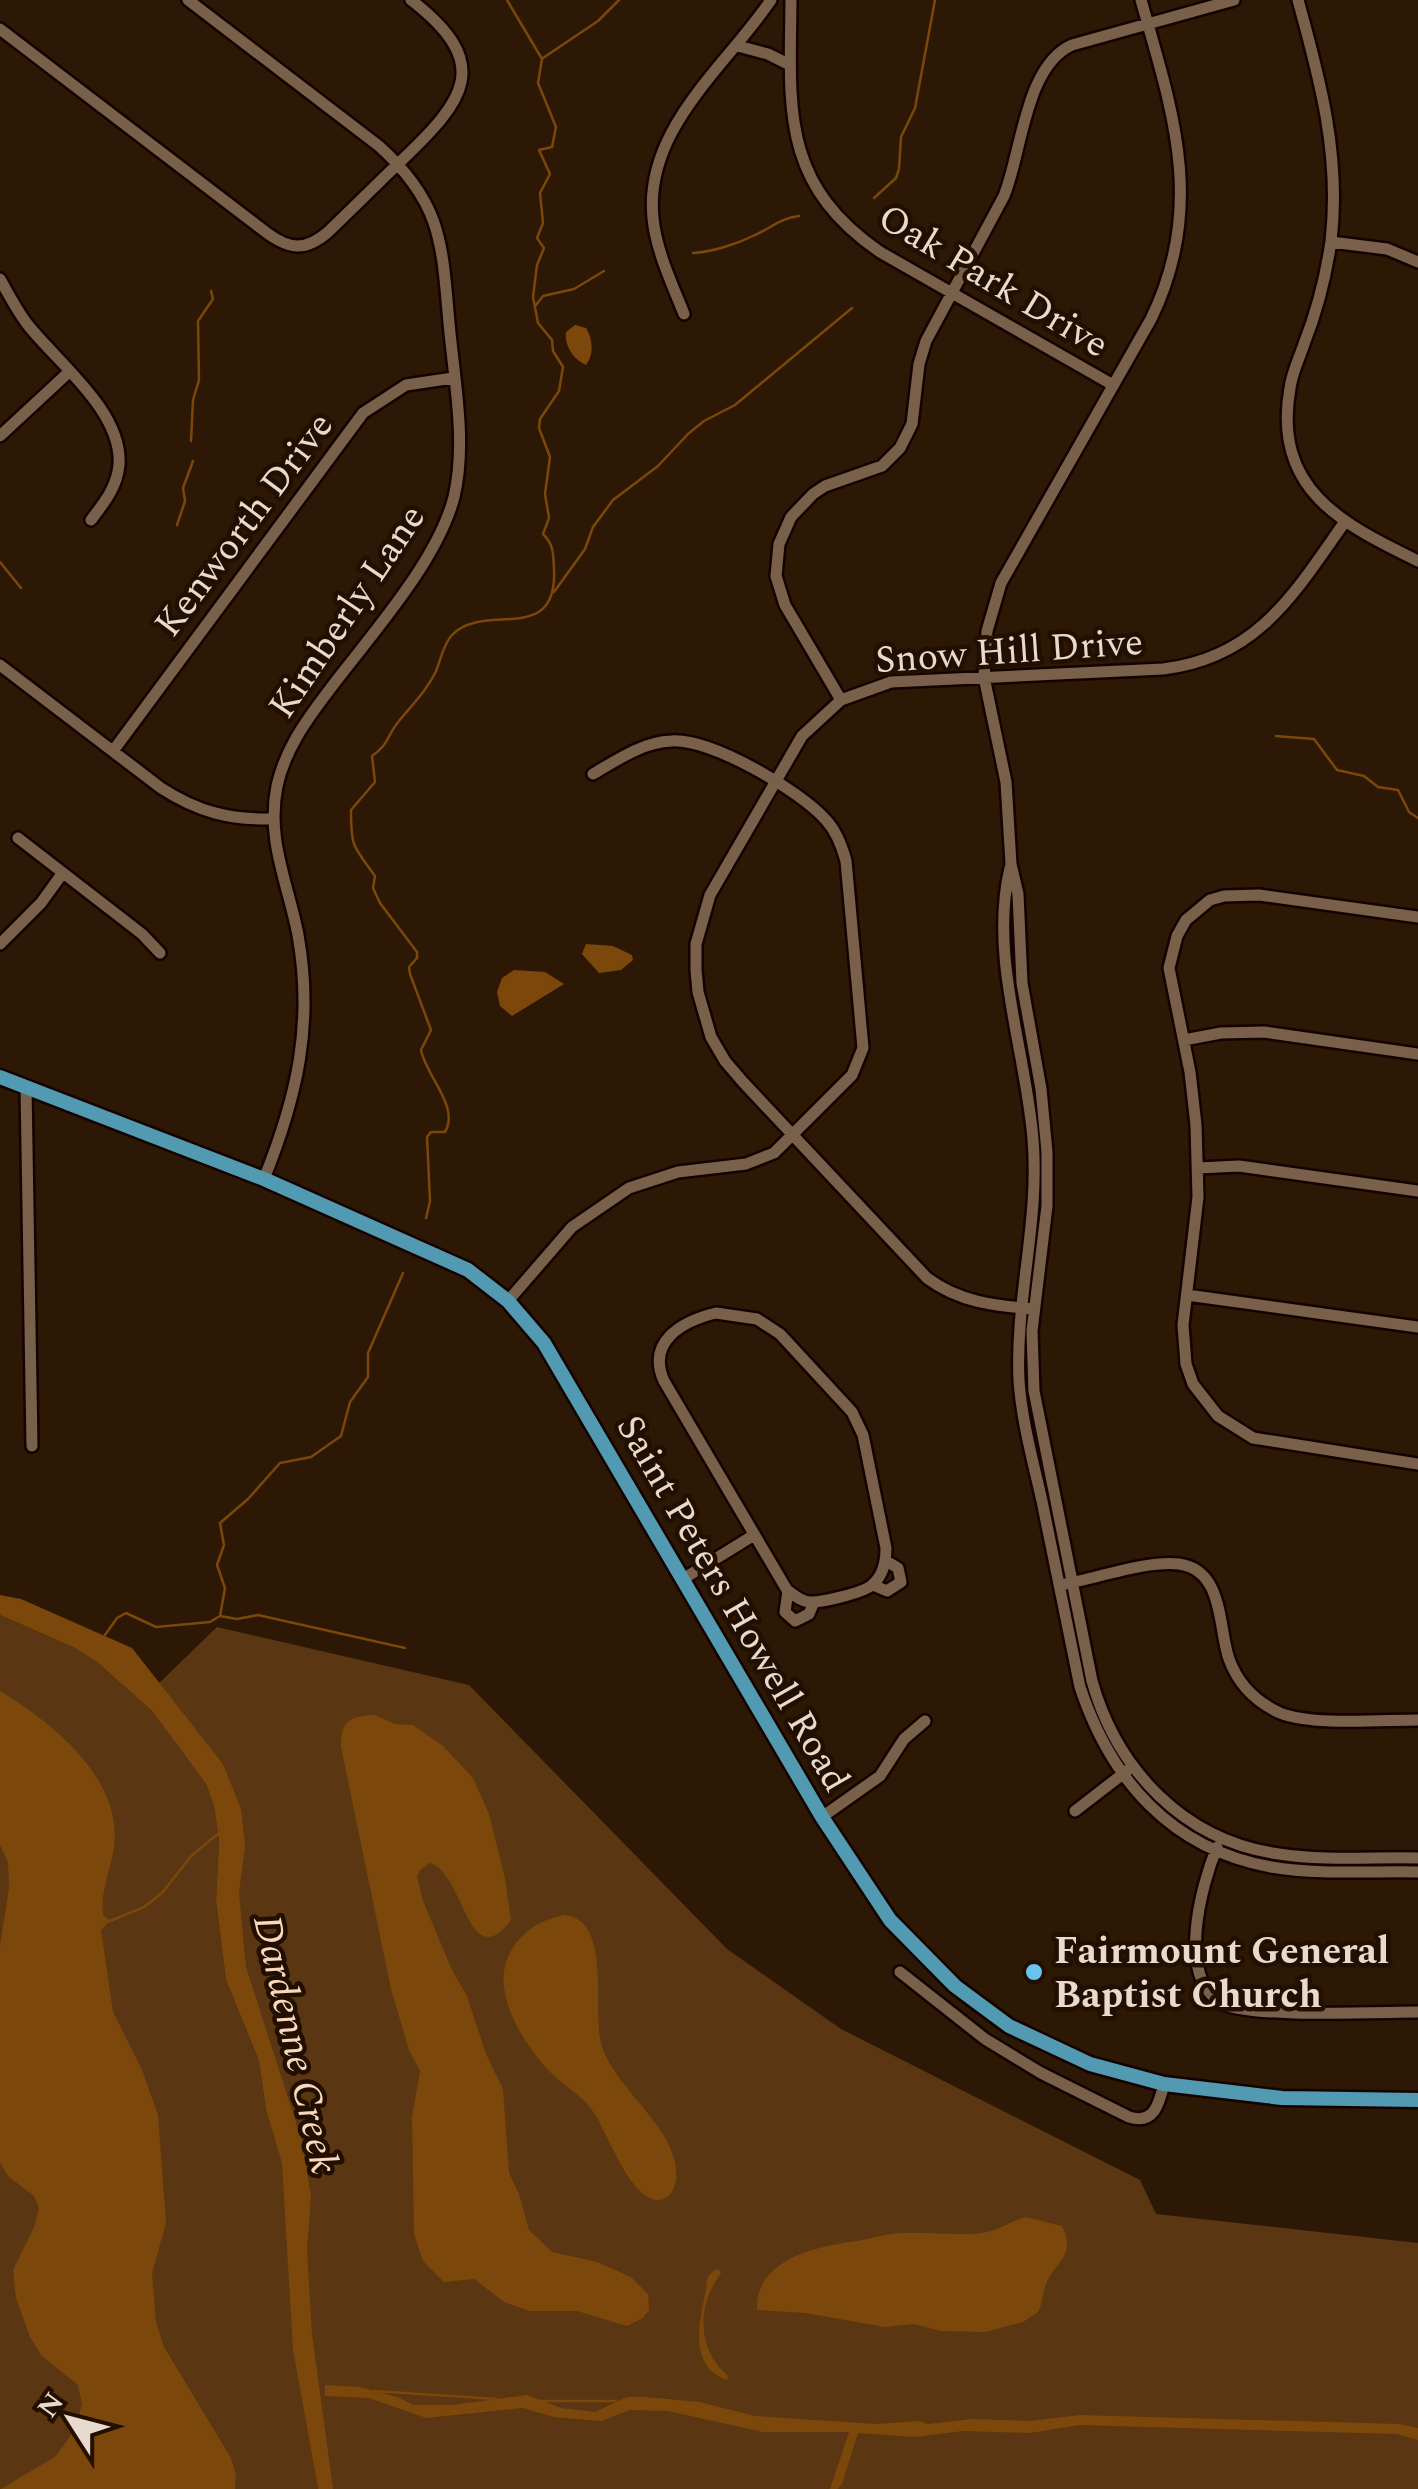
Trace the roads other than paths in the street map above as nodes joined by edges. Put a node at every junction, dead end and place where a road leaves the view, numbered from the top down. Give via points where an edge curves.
1 (188, 0) edge
2 (411, 0) edge
3 (772, 0) edge
4 (790, 0) edge
5 (1141, 0) edge
6 (1234, 0) edge
7 (1298, 0) edge
8 (1147, 23) junction
9 (0, 29) edge
10 (738, 46) junction
11 (790, 65) junction
12 (398, 164) junction
13 (1331, 242) junction
14 (1418, 262) edge
15 (1, 281) edge
16 (950, 292) junction
17 (684, 314) dead end
18 (70, 372) junction
19 (454, 378) junction
20 (1113, 384) junction
21 (0, 436) edge
22 (92, 520) dead end
23 (1344, 523) junction
24 (1418, 561) edge
25 (0, 665) edge
26 (984, 677) junction
27 (841, 700) junction
28 (113, 751) junction
29 (593, 774) dead end
30 (774, 782) junction
31 (273, 819) junction
32 (18, 838) dead end
33 (1011, 864) junction
34 (62, 874) junction
35 (1418, 917) edge
36 (0, 944) edge
37 (160, 953) dead end
38 (1184, 1040) junction
39 (1418, 1054) edge
40 (0, 1076) edge
41 (26, 1088) junction
42 (1045, 1120) junction
43 (1031, 1121) junction
44 (791, 1136) junction
45 (1198, 1168) junction
46 (264, 1179) junction
47 (1418, 1190) edge
48 (1186, 1294) junction
49 (508, 1301) junction
50 (1028, 1309) junction
51 (1418, 1327) edge
52 (32, 1446) dead end
53 (1418, 1464) edge
54 (754, 1535) junction
55 (886, 1561) junction
56 (683, 1579) junction
57 (872, 1584) junction
58 (1065, 1584) junction
59 (788, 1591) junction
60 (814, 1602) junction
61 (1418, 1720) edge
62 (924, 1721) dead end
63 (1127, 1772) junction
64 (1075, 1811) dead end
65 (822, 1817) junction
66 (1218, 1844) junction
67 (1418, 1858) edge
68 (1418, 1872) edge
69 (900, 1972) dead end
70 (1418, 2012) edge
71 (1164, 2084) junction
72 (1418, 2100) edge

1 - 12 street, Kimberly Lane
2 - 12 street via 452,38 462,74 448,114
3 - 10 street
4 - 11 street, Oak Park Drive
5 - 8 street
6 - 8 street
7 - 13 street via 1330,130
8 - 16 street via 1072,45 1050,60 1036,85 1008,186
8 - 20 street via 1180,150 1180,224 1158,305
9 - 12 street via 289,246 315,243
10 - 11 street
10 - 17 street via 679,118 654,179 658,243
11 - 16 street, Oak Park Drive via 799,149 830,208 860,238
12 - 19 street, Kimberly Lane via 422,194 441,242
13 - 14 street
13 - 23 street via 1290,387 1288,428 1307,484
15 - 18 street via 25,322
16 - 20 street, Oak Park Drive
16 - 27 street via 926,341 912,424 900,448 882,466 812,494 779,544 776,576 784,605
18 - 21 street
18 - 22 street via 104,416 118,452 117,476
19 - 28 street, Kenworth Drive via 406,385 363,413
19 - 31 street, Kimberly Lane via 459,464 448,518 432,550 300,731 284,764
20 - 26 street via 1002,584
23 - 24 street
23 - 26 street, Snow Hill Drive via 1274,618 1219,654 1163,669
25 - 28 street
26 - 27 street, Snow Hill Drive via 890,682
26 - 33 street via 1006,782
27 - 30 street, Snow Hill Drive via 802,736
28 - 31 street via 190,805 223,817
29 - 30 street via 641,748 682,741
30 - 44 street, Snow Hill Drive via 710,895 696,970 703,1014 718,1049
30 - 44 street via 812,806 842,844 864,1032 852,1074
31 - 46 street, Kimberly Lane via 300,951 303,1034 292,1101
32 - 34 street
33 - 42 street
33 - 43 street via 1004,894 1006,943
34 - 36 street
34 - 37 street
35 - 38 street via 1260,895 1210,900 1186,920 1172,952
38 - 39 street via 1264,1032
38 - 45 street
40 - 41 main road, Saint Peters Howell Road
41 - 46 main road, Saint Peters Howell Road
41 - 52 street
42 - 43 street
42 - 50 street via 1048,1193
43 - 50 street
44 - 49 street via 762,1160 678,1172 629,1188 572,1227
44 - 50 street, Snow Hill Drive via 936,1284 964,1299
45 - 47 street via 1249,1168
45 - 48 street
46 - 49 main road, Saint Peters Howell Road via 468,1270
48 - 51 street
48 - 53 street via 1184,1346 1194,1384 1234,1428 1272,1443
49 - 56 main road, Saint Peters Howell Road via 544,1344
50 - 58 street via 1036,1412
54 - 55 street via 659,1370 670,1334 716,1313 757,1319 780,1334 852,1412 863,1434
54 - 56 street
54 - 59 street
55 - 57 street
55 - 57 street via 898,1568 901,1582 887,1590
56 - 65 main road, Saint Peters Howell Road
57 - 60 street
58 - 61 street via 1161,1564 1190,1567 1215,1595 1236,1674 1265,1704 1302,1718
58 - 63 street via 1097,1700
59 - 60 street
59 - 60 street via 785,1612 795,1621
62 - 65 street via 880,1776
63 - 64 street
63 - 66 street
65 - 71 main road, Saint Peters Howell Road via 890,1920 955,1986 1010,2026 1074,2057
66 - 67 street via 1277,1854
66 - 68 street via 1250,1862 1294,1870
66 - 70 street via 1200,1897 1198,1960 1203,1986 1219,2002 1249,2010
69 - 71 street via 985,2039 1129,2116 1151,2116
71 - 72 main road, Saint Peters Howell Road via 1282,2098

